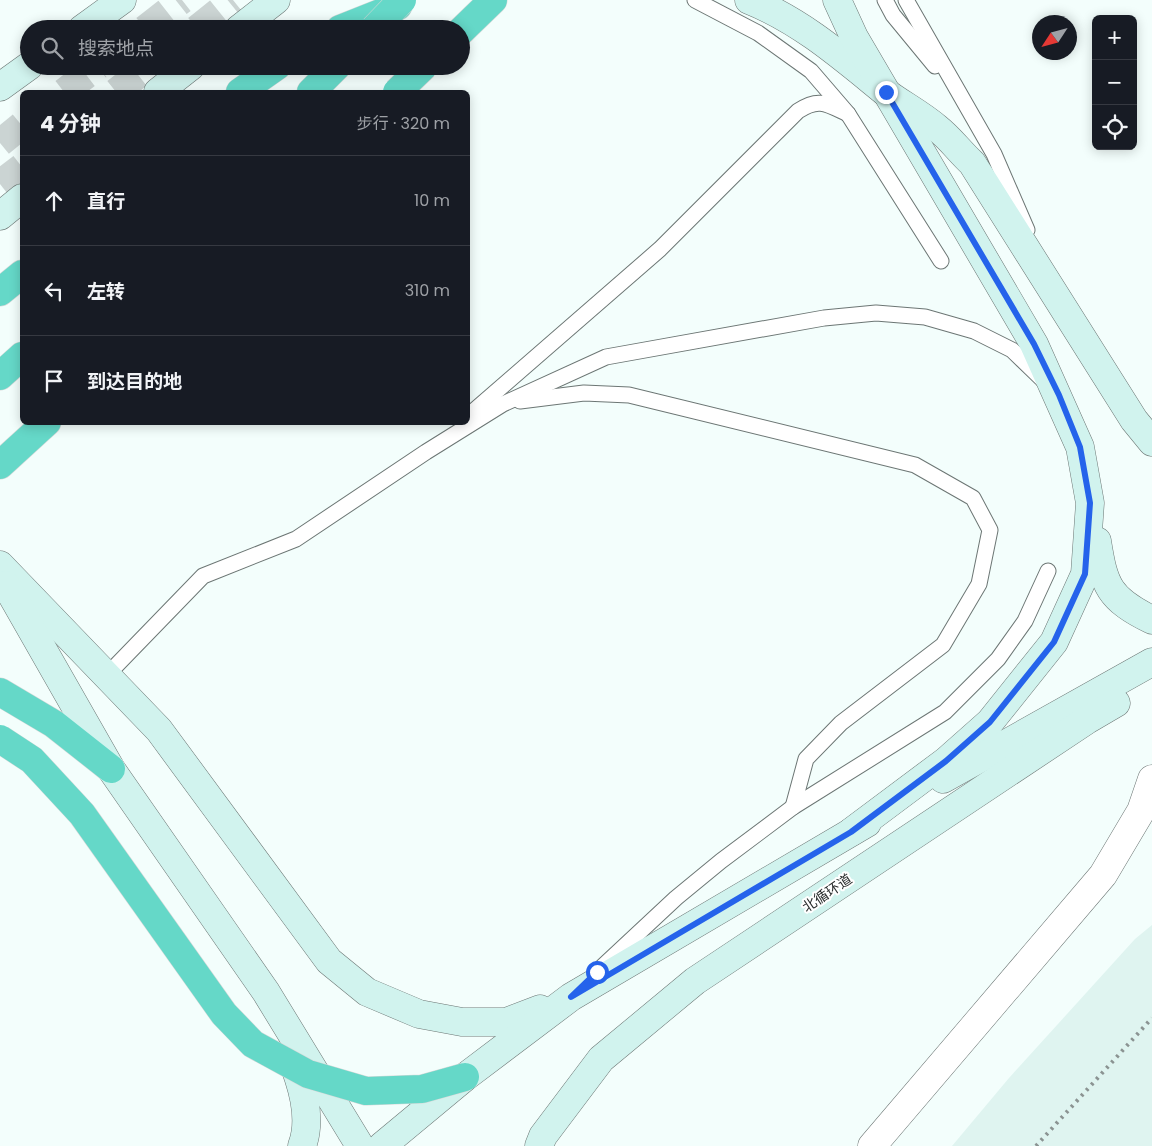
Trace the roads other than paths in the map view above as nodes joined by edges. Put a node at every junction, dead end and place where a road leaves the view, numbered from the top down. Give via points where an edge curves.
1 (122, 0) edge
2 (276, 0) edge
3 (402, 0) edge
4 (414, 0) edge
5 (493, 0) edge
6 (694, 0) edge
7 (748, 0) edge
8 (837, 0) edge
9 (885, 0) edge
10 (906, 0) edge
11 (94, 20) edge
12 (251, 20) edge
13 (363, 20) edge
14 (383, 20) edge
15 (470, 22) edge
16 (20, 73) edge
17 (180, 75) edge
18 (264, 75) edge
19 (328, 75) edge
20 (415, 75) edge
21 (0, 87) edge
22 (161, 90) edge
23 (243, 90) edge
24 (313, 90) edge
25 (399, 90) edge
26 (886, 92) junction
27 (965, 102) junction
28 (848, 114) junction
29 (20, 200) edge
30 (0, 216) edge
31 (942, 261) dead end
32 (20, 276) edge
33 (0, 292) edge
34 (1055, 293) junction
35 (20, 358) edge
36 (0, 376) edge
37 (1059, 395) junction
38 (503, 404) junction
39 (470, 414) edge
40 (44, 425) edge
41 (457, 425) edge
42 (469, 425) edge
43 (470, 425) edge
44 (1152, 442) edge
45 (426, 452) junction
46 (8, 459) edge
47 (1090, 503) junction
48 (0, 565) edge
49 (1048, 571) dead end
50 (0, 574) edge
51 (1152, 620) edge
52 (1152, 662) edge
53 (107, 675) junction
54 (1152, 682) edge
55 (0, 692) edge
56 (0, 738) edge
57 (111, 768) junction
58 (1152, 779) edge
59 (793, 807) junction
60 (851, 832) junction
61 (266, 992) junction
62 (571, 997) junction
63 (465, 1077) junction
64 (302, 1146) edge
65 (360, 1146) edge
66 (382, 1146) edge
67 (539, 1146) edge
68 (872, 1146) edge

1 - 11 main road
2 - 12 main road
3 - 14 highway, bridge
4 - 13 highway
5 - 15 highway
6 - 28 lane via 758,33 789,54 811,71
7 - 26 main road via 807,30
8 - 26 main road
9 - 27 lane via 893,16
10 - 27 lane
16 - 21 main road
17 - 22 main road
18 - 23 highway
19 - 24 highway
20 - 25 highway, bridge
26 - 34 main road via 937,128 972,163
26 - 37 main road via 1034,344
27 - 34 lane via 994,154
28 - 31 lane
28 - 39 lane via 824,102 810,103 798,111 660,250
29 - 30 main road
32 - 33 highway
34 - 44 main road via 1134,420
35 - 36 highway
37 - 38 lane via 1012,350 974,331 925,317 876,313 824,318 606,357
37 - 47 main road via 1080,447
38 - 43 lane
38 - 59 lane via 584,392 629,395 915,465 973,498 990,530 979,584 943,644 840,723 806,759
40 - 46 highway
41 - 45 lane
42 - 45 lane
45 - 53 lane via 296,540 203,576
47 - 51 main road via 1102,571 1112,592 1130,608
47 - 60 main road via 1085,574 1054,642 990,722 946,761
48 - 53 main road
49 - 59 lane via 1025,621 998,658 945,712
50 - 57 main road
52 - 60 main road
53 - 62 main road via 160,730 329,961 367,992 419,1014 462,1022 506,1022
54 - 67 main road, 北循环道 via 1079,726 695,981 601,1059 543,1136
55 - 57 highway via 54,724
56 - 63 highway, bridge via 32,760 82,814 224,1014 253,1044 308,1074 366,1091 422,1089
57 - 61 main road
58 - 68 street via 1141,811 1103,874
59 - 62 lane via 676,898
60 - 62 main road
61 - 64 main road via 303,1088 305,1136
61 - 65 main road
62 - 63 main road
63 - 66 main road

